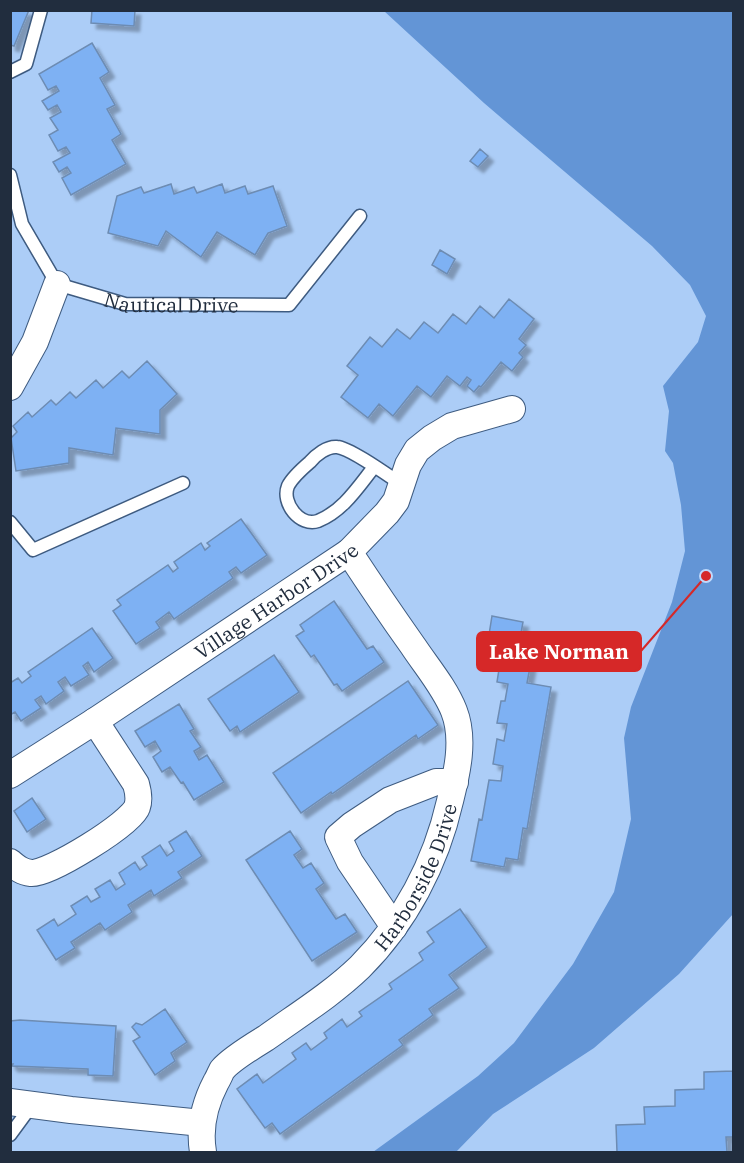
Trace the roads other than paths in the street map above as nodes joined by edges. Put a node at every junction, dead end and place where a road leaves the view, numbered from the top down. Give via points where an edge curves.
1 (41, 10) edge
2 (10, 72) edge
3 (10, 175) edge
4 (360, 216) dead end
5 (57, 284) junction
6 (10, 387) edge
7 (512, 409) dead end
8 (374, 467) junction
9 (183, 483) dead end
10 (401, 484) junction
11 (10, 522) edge
12 (349, 552) junction
13 (95, 721) junction
14 (10, 775) edge
15 (455, 782) junction
16 (10, 862) edge
17 (394, 927) junction
18 (21, 1104) edge
19 (202, 1123) junction
20 (10, 1135) edge
21 (203, 1152) edge

1 - 2 lane via 26,64
3 - 5 lane via 22,224
4 - 5 lane, Nautical Drive via 289,305 125,304
5 - 6 street via 35,342
7 - 10 street, Village Harbor Drive via 452,426 432,438 417,450
8 - 8 lane via 340,447 316,455 288,486 287,498 294,515 316,522 333,512 350,499
8 - 10 lane
9 - 11 lane via 33,550
10 - 12 street, Village Harbor Drive via 387,513
12 - 13 street, Village Harbor Drive
12 - 15 street, Harborside Drive via 454,711 458,727
13 - 14 street, Village Harbor Drive
13 - 16 street via 136,784 137,807 130,818 55,867 32,873 19,870
15 - 17 street, Harborside Drive via 433,858
15 - 17 street via 436,782 390,800 338,837 350,862
17 - 19 street, Harborside Drive via 359,968 326,996 222,1070
18 - 19 street
18 - 20 lane
19 - 21 street, Harborside Drive

